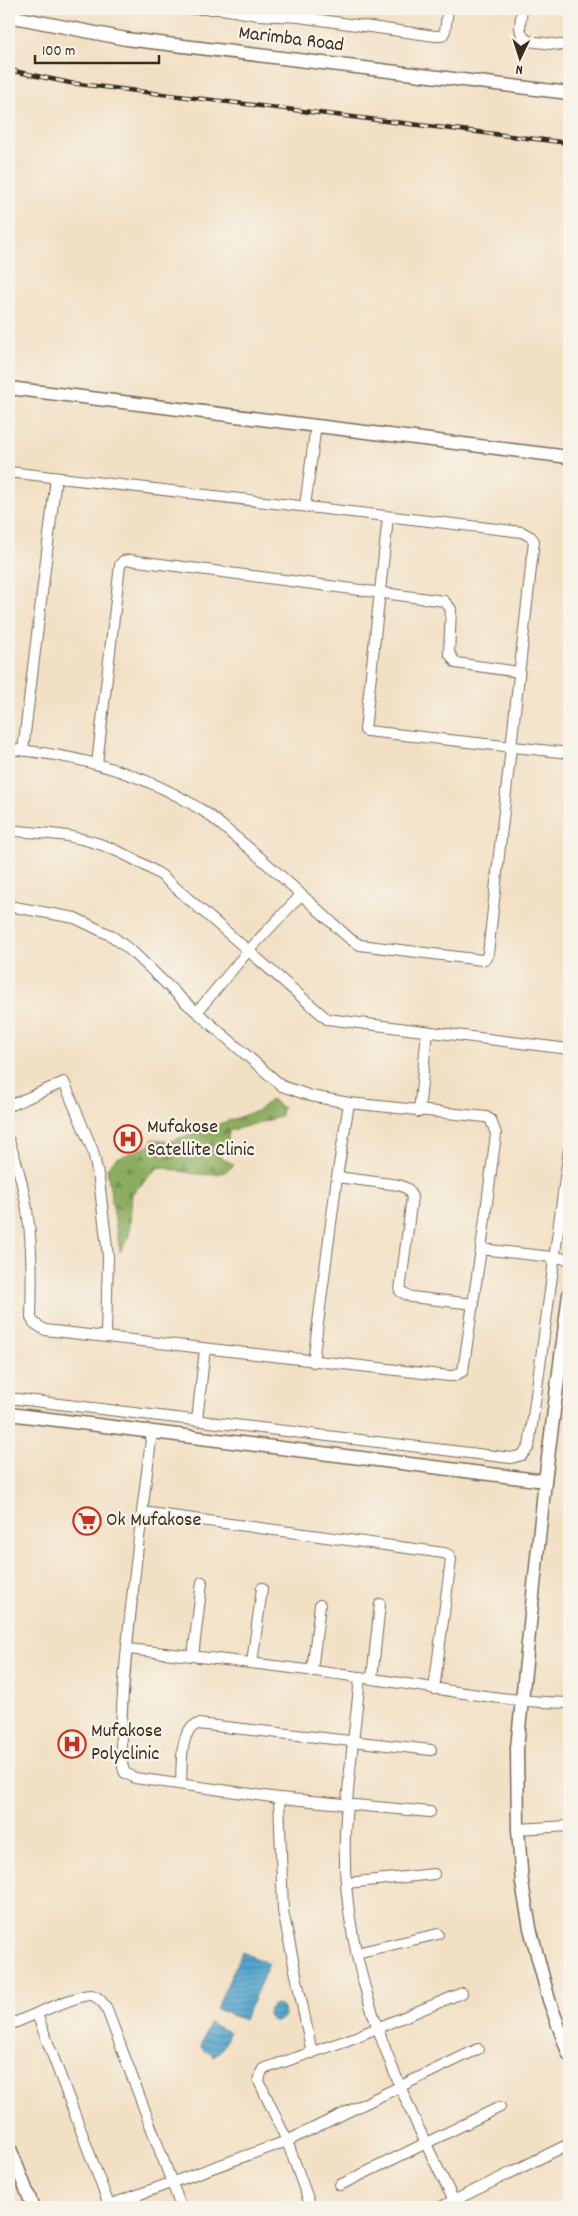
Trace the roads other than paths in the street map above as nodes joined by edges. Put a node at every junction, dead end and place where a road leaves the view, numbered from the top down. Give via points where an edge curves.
1 (189, 9) edge
2 (448, 9) edge
3 (522, 9) edge
4 (9, 16) edge
5 (569, 46) edge
6 (569, 93) edge
7 (9, 388) edge
8 (316, 425) junction
9 (569, 456) edge
10 (9, 472) edge
11 (56, 478) junction
12 (305, 506) junction
13 (388, 517) junction
14 (380, 593) junction
15 (519, 672) junction
16 (512, 747) junction
17 (9, 748) edge
18 (23, 750) junction
19 (569, 753) edge
20 (97, 764) junction
21 (9, 830) edge
22 (301, 895) junction
23 (9, 906) edge
24 (248, 951) junction
25 (197, 1012) junction
26 (426, 1032) junction
27 (569, 1049) edge
28 (349, 1103) junction
29 (9, 1106) edge
30 (419, 1112) junction
31 (9, 1141) edge
32 (569, 1149) edge
33 (337, 1177) junction
34 (481, 1249) junction
35 (556, 1259) junction
36 (569, 1259) edge
37 (569, 1294) edge
38 (474, 1304) junction
39 (106, 1335) junction
40 (205, 1349) junction
41 (314, 1362) junction
42 (9, 1398) edge
43 (9, 1414) edge
44 (197, 1420) junction
45 (152, 1432) junction
46 (545, 1481) junction
47 (142, 1512) junction
48 (202, 1582) dead end
49 (262, 1588) dead end
50 (380, 1604) dead end
51 (320, 1605) dead end
52 (128, 1649) junction
53 (193, 1656) junction
54 (252, 1663) junction
55 (312, 1671) junction
56 (360, 1677) junction
57 (372, 1678) junction
58 (434, 1689) junction
59 (522, 1701) junction
60 (569, 1703) edge
61 (354, 1743) junction
62 (431, 1750) dead end
63 (181, 1784) junction
64 (278, 1798) junction
65 (348, 1806) junction
66 (430, 1812) dead end
67 (569, 1826) edge
68 (518, 1829) junction
69 (434, 1874) dead end
70 (347, 1883) junction
71 (438, 1934) dead end
72 (356, 1953) junction
73 (462, 1993) dead end
74 (37, 2014) junction
75 (9, 2024) edge
76 (377, 2027) junction
77 (478, 2049) dead end
78 (312, 2053) junction
79 (569, 2055) edge
80 (400, 2088) junction
81 (500, 2107) dead end
82 (287, 2142) junction
83 (425, 2143) junction
84 (569, 2144) edge
85 (9, 2146) edge
86 (171, 2184) junction
87 (340, 2185) dead end
88 (454, 2201) junction
89 (106, 2206) edge
90 (33, 2207) edge
91 (181, 2207) edge
92 (311, 2207) edge
93 (441, 2207) edge

1 - 2 street via 299,17 442,36
3 - 5 street via 520,30 528,42
4 - 6 street, Marimba Road via 126,39
7 - 8 street
8 - 9 street
8 - 12 street
10 - 11 street
11 - 12 street
11 - 18 street
12 - 13 street
13 - 14 street
13 - 15 street via 522,532 531,537 534,550
14 - 15 street via 444,601 451,610 449,653 456,664
14 - 16 street via 365,730
14 - 20 street via 123,561
15 - 16 street
16 - 19 street
16 - 22 street via 486,958 360,945
17 - 18 street
18 - 20 street
20 - 22 street via 136,776 201,809 260,856
21 - 24 street via 77,838 123,853 161,875
22 - 24 street
23 - 25 street via 75,918 100,929 135,954
24 - 25 street
24 - 26 street via 327,1020
25 - 28 street via 282,1086 311,1096
26 - 27 street
26 - 30 street
28 - 30 street
28 - 33 street
29 - 39 street via 64,1082 93,1151 99,1180 108,1256
30 - 34 street via 486,1117 494,1124 496,1134
31 - 39 street via 20,1170 27,1204 33,1257 34,1323 45,1330
32 - 35 street
33 - 38 street via 399,1185 408,1189 412,1196 400,1291 411,1297
33 - 41 street
34 - 35 street
34 - 38 street
35 - 36 street
35 - 44 street via 529,1447 522,1455 512,1458
37 - 46 street
38 - 41 street via 465,1367 459,1374 449,1376
39 - 40 street
40 - 41 street
40 - 44 street
42 - 44 street
43 - 45 street
45 - 46 street
45 - 47 street
46 - 59 street
47 - 52 street
47 - 58 street via 449,1555 451,1560
48 - 53 street
49 - 54 street
50 - 57 street
51 - 55 street
52 - 53 street
52 - 63 street via 122,1703 121,1768 129,1776
53 - 54 street
54 - 55 street
55 - 56 street
56 - 57 street
56 - 61 street
57 - 58 street
58 - 59 street
59 - 60 street
59 - 68 street via 517,1748
61 - 62 street
61 - 63 street via 198,1724 189,1728 185,1735
61 - 65 street
63 - 64 street
64 - 65 street
64 - 78 street via 283,1911
65 - 66 street
65 - 70 street via 345,1836
67 - 68 street
68 - 79 street via 522,1883 530,1928 548,2000
69 - 70 street
70 - 72 street
71 - 72 street
72 - 76 street
73 - 76 street
74 - 75 street
74 - 86 street via 81,1996 97,1997 106,2007
74 - 89 street
76 - 78 street
76 - 80 street
77 - 80 street
78 - 82 street via 264,2069 259,2077
80 - 82 street
80 - 83 street
81 - 83 street
82 - 86 street
82 - 92 street
83 - 87 street
83 - 88 street
84 - 88 street
85 - 90 street
86 - 89 street
86 - 91 street
88 - 93 street

